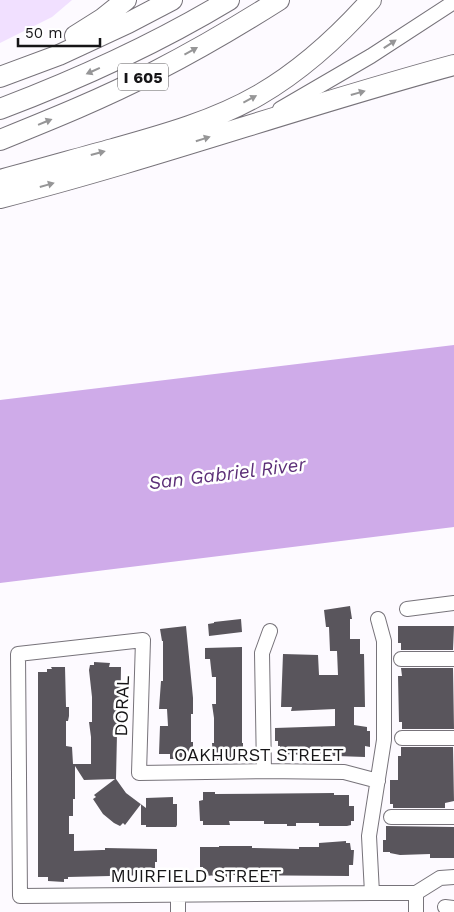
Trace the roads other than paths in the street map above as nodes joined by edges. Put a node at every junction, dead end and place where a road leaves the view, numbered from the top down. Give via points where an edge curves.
1 (126, 0) edge
2 (172, 0) edge
3 (229, 0) edge
4 (279, 0) edge
5 (371, 0) edge
6 (454, 2) edge
7 (454, 65) edge
8 (1, 77) edge
9 (0, 109) edge
10 (258, 122) junction
11 (0, 140) edge
12 (0, 180) edge
13 (0, 198) edge
14 (454, 603) edge
15 (408, 609) dead end
16 (378, 619) dead end
17 (270, 631) dead end
18 (401, 659) dead end
19 (454, 659) edge
20 (402, 738) dead end
21 (454, 738) edge
22 (264, 771) junction
23 (139, 773) joint
24 (378, 781) junction
25 (392, 817) dead end
26 (454, 817) edge
27 (454, 877) edge
28 (416, 892) junction
29 (372, 893) junction
30 (178, 895) junction
31 (20, 896) joint
32 (178, 912) edge
33 (416, 912) edge

1 - 8 highway via 76,36
2 - 8 highway via 66,52
3 -> 9 highway, I 605 via 133,53
11 -> 4 highway, I 605 via 78,109 154,72
12 -> 5 highway via 152,138 237,106 279,82 313,57
10 -> 6 street via 371,56
10 -> 7 highway
13 -> 10 highway
14 - 15 street
16 - 24 street via 384,641 384,740
17 - 22 street via 262,653
18 - 19 street
20 - 21 street
22 - 23 street, OAKHURST STREET
22 - 24 street, OAKHURST STREET via 344,772
23 - 31 street, DORAL via 143,640 18,654
24 - 29 street via 369,836
25 - 26 street
27 - 28 street via 440,878
28 - 29 street, MUIRFIELD STREET
28 - 33 street
29 - 30 street, MUIRFIELD STREET
30 - 31 street, MUIRFIELD STREET
30 - 32 street

